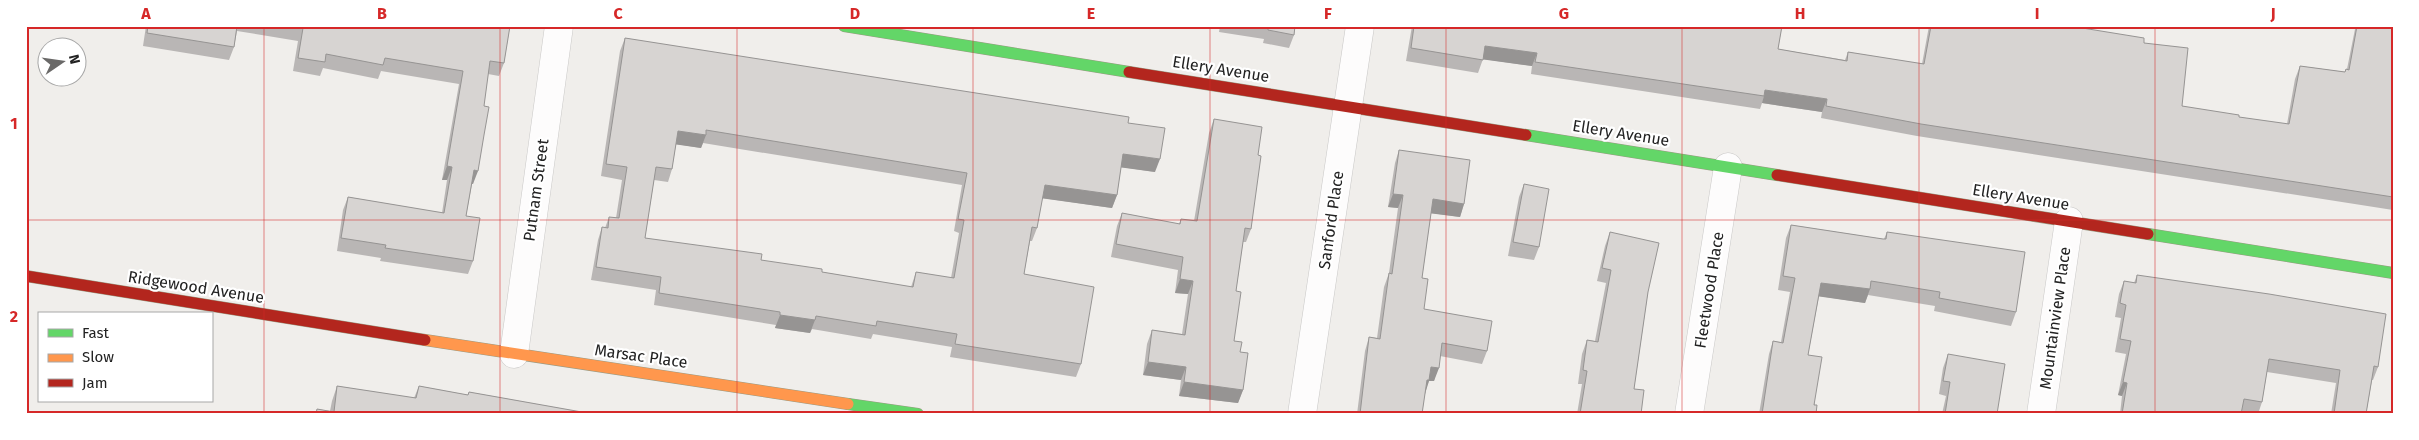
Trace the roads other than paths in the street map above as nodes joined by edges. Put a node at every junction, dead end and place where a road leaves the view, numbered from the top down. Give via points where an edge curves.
1 (559, 26) edge
2 (844, 26) edge
3 (1360, 26) edge
4 (1348, 106) junction
5 (1728, 167) junction
6 (2069, 221) junction
7 (2393, 273) edge
8 (26, 276) edge
9 (360, 329) joint
10 (514, 354) junction
11 (918, 414) edge
12 (1302, 414) edge
13 (1689, 414) edge
14 (2042, 414) edge

1 - 10 street, Putnam Street
2 - 4 street, Ellery Avenue
3 - 4 street, Sanford Place
4 - 5 street, Ellery Avenue
4 - 12 street, Sanford Place
5 - 6 street, Ellery Avenue
5 - 13 street, Fleetwood Place
6 - 7 street, Ellery Avenue
6 - 14 street, Mountainview Place
8 - 9 street, Ridgewood Avenue
9 - 10 street, Marsac Place
10 - 11 street, Marsac Place

